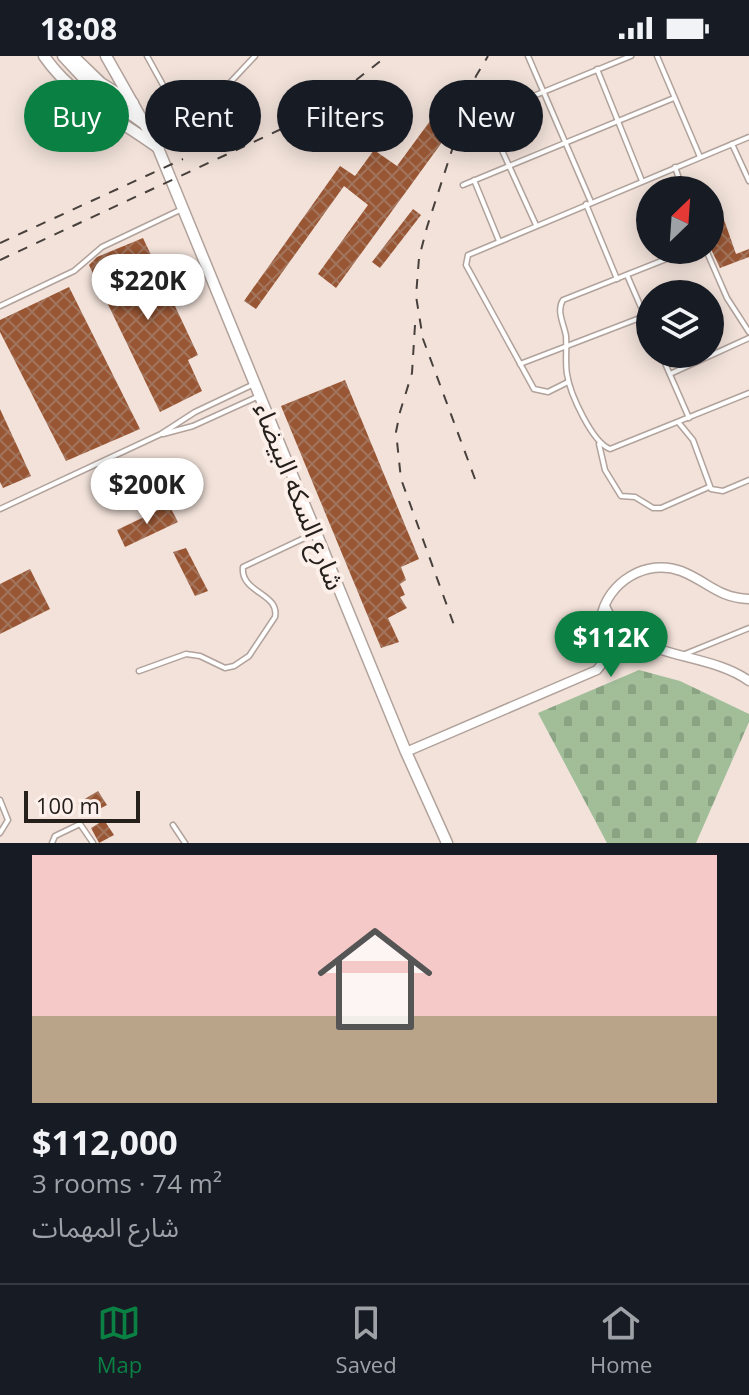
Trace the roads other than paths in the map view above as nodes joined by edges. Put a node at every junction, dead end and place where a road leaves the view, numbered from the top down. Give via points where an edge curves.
1 (44, 56) edge
2 (63, 56) edge
3 (73, 56) edge
4 (106, 56) edge
5 (147, 56) edge
6 (255, 56) edge
7 (528, 56) edge
8 (631, 56) edge
9 (657, 56) edge
10 (597, 69) junction
11 (160, 80) edge
12 (233, 80) edge
13 (539, 80) edge
14 (543, 90) joint
15 (674, 98) junction
16 (134, 104) junction
17 (145, 121) edge
18 (618, 121) junction
19 (145, 124) edge
20 (749, 137) edge
21 (145, 139) edge
22 (565, 143) junction
23 (732, 144) junction
24 (160, 152) edge
25 (503, 152) edge
26 (700, 157) junction
27 (509, 166) junction
28 (675, 167) junction
29 (640, 176) edge
30 (654, 176) edge
31 (678, 176) edge
32 (474, 180) junction
33 (749, 181) edge
34 (636, 183) edge
35 (463, 185) dead end
36 (588, 203) junction
37 (183, 209) junction
38 (536, 225) junction
39 (499, 241) junction
40 (654, 264) edge
41 (712, 264) edge
42 (627, 275) junction
43 (617, 279) junction
44 (636, 296) edge
45 (0, 306) edge
46 (636, 319) edge
47 (749, 335) edge
48 (566, 346) junction
49 (520, 364) junction
50 (667, 368) edge
51 (670, 374) junction
52 (568, 382) junction
53 (254, 384) junction
54 (749, 393) edge
55 (259, 396) junction
56 (690, 418) junction
57 (679, 423) junction
58 (161, 434) junction
59 (598, 442) junction
60 (749, 480) edge
61 (709, 487) junction
62 (0, 509) edge
63 (315, 533) junction
64 (749, 599) edge
65 (605, 606) junction
66 (616, 627) junction
67 (749, 628) edge
68 (603, 655) junction
69 (683, 655) junction
70 (139, 671) dead end
71 (749, 681) edge
72 (406, 752) junction
73 (0, 800) edge
74 (2, 809) edge
75 (173, 825) dead end
76 (0, 833) edge
77 (52, 843) edge
78 (93, 843) edge
79 (185, 843) edge
80 (447, 843) edge

1 - 21 street via 80,96
2 - 19 street via 91,86
3 - 16 street
4 - 16 street, شارع السكه البيضاء
5 - 11 lane
6 - 12 lane
7 - 13 lane
8 - 10 lane
9 - 15 lane
10 - 14 lane
10 - 18 lane
14 - 22 lane
15 - 18 lane
15 - 26 lane
16 - 17 street, شارع السكه البيضاء
18 - 22 lane
18 - 29 lane
20 - 23 lane
22 - 27 lane
22 - 36 lane
23 - 26 lane
23 - 33 lane
24 - 37 street, شارع السكه البيضاء
25 - 27 lane
26 - 28 lane
27 - 32 lane
27 - 38 lane
28 - 30 lane
28 - 31 lane
32 - 35 lane
32 - 39 lane
34 - 36 lane
36 - 38 lane
36 - 43 lane
37 - 45 lane via 97,249 74,271
37 - 53 street, شارع السكه البيضاء
38 - 39 lane
39 - 49 lane via 472,252 466,265
40 - 42 lane
41 - 47 lane
42 - 43 lane
42 - 44 lane
43 - 48 lane via 560,303
46 - 48 lane
47 - 51 lane
48 - 49 lane
48 - 52 lane
49 - 52 lane via 537,391 548,392
50 - 51 lane
51 - 56 lane
52 - 59 lane
53 - 55 street, شارع السكه البيضاء
53 - 58 lane
54 - 56 lane
55 - 58 lane via 193,426
55 - 63 street, شارع السكه البيضاء
56 - 57 lane
57 - 59 lane via 615,448
57 - 61 lane via 693,440
58 - 62 lane
59 - 61 lane via 605,470 621,496 661,508
60 - 61 lane via 717,492
63 - 70 lane via 242,569 247,583 276,610 247,658 225,668 186,654
63 - 72 street, شارع السكه البيضاء
64 - 65 street via 719,593 683,572 654,568 626,578
65 - 66 street
65 - 68 street via 600,629
66 - 68 street
66 - 69 street via 633,639
67 - 69 lane
68 - 72 street via 597,670
69 - 71 street
72 - 80 street, شارع السكه البيضاء
73 - 74 lane
74 - 76 lane via 8,821
75 - 79 lane
77 - 78 lane via 78,824

